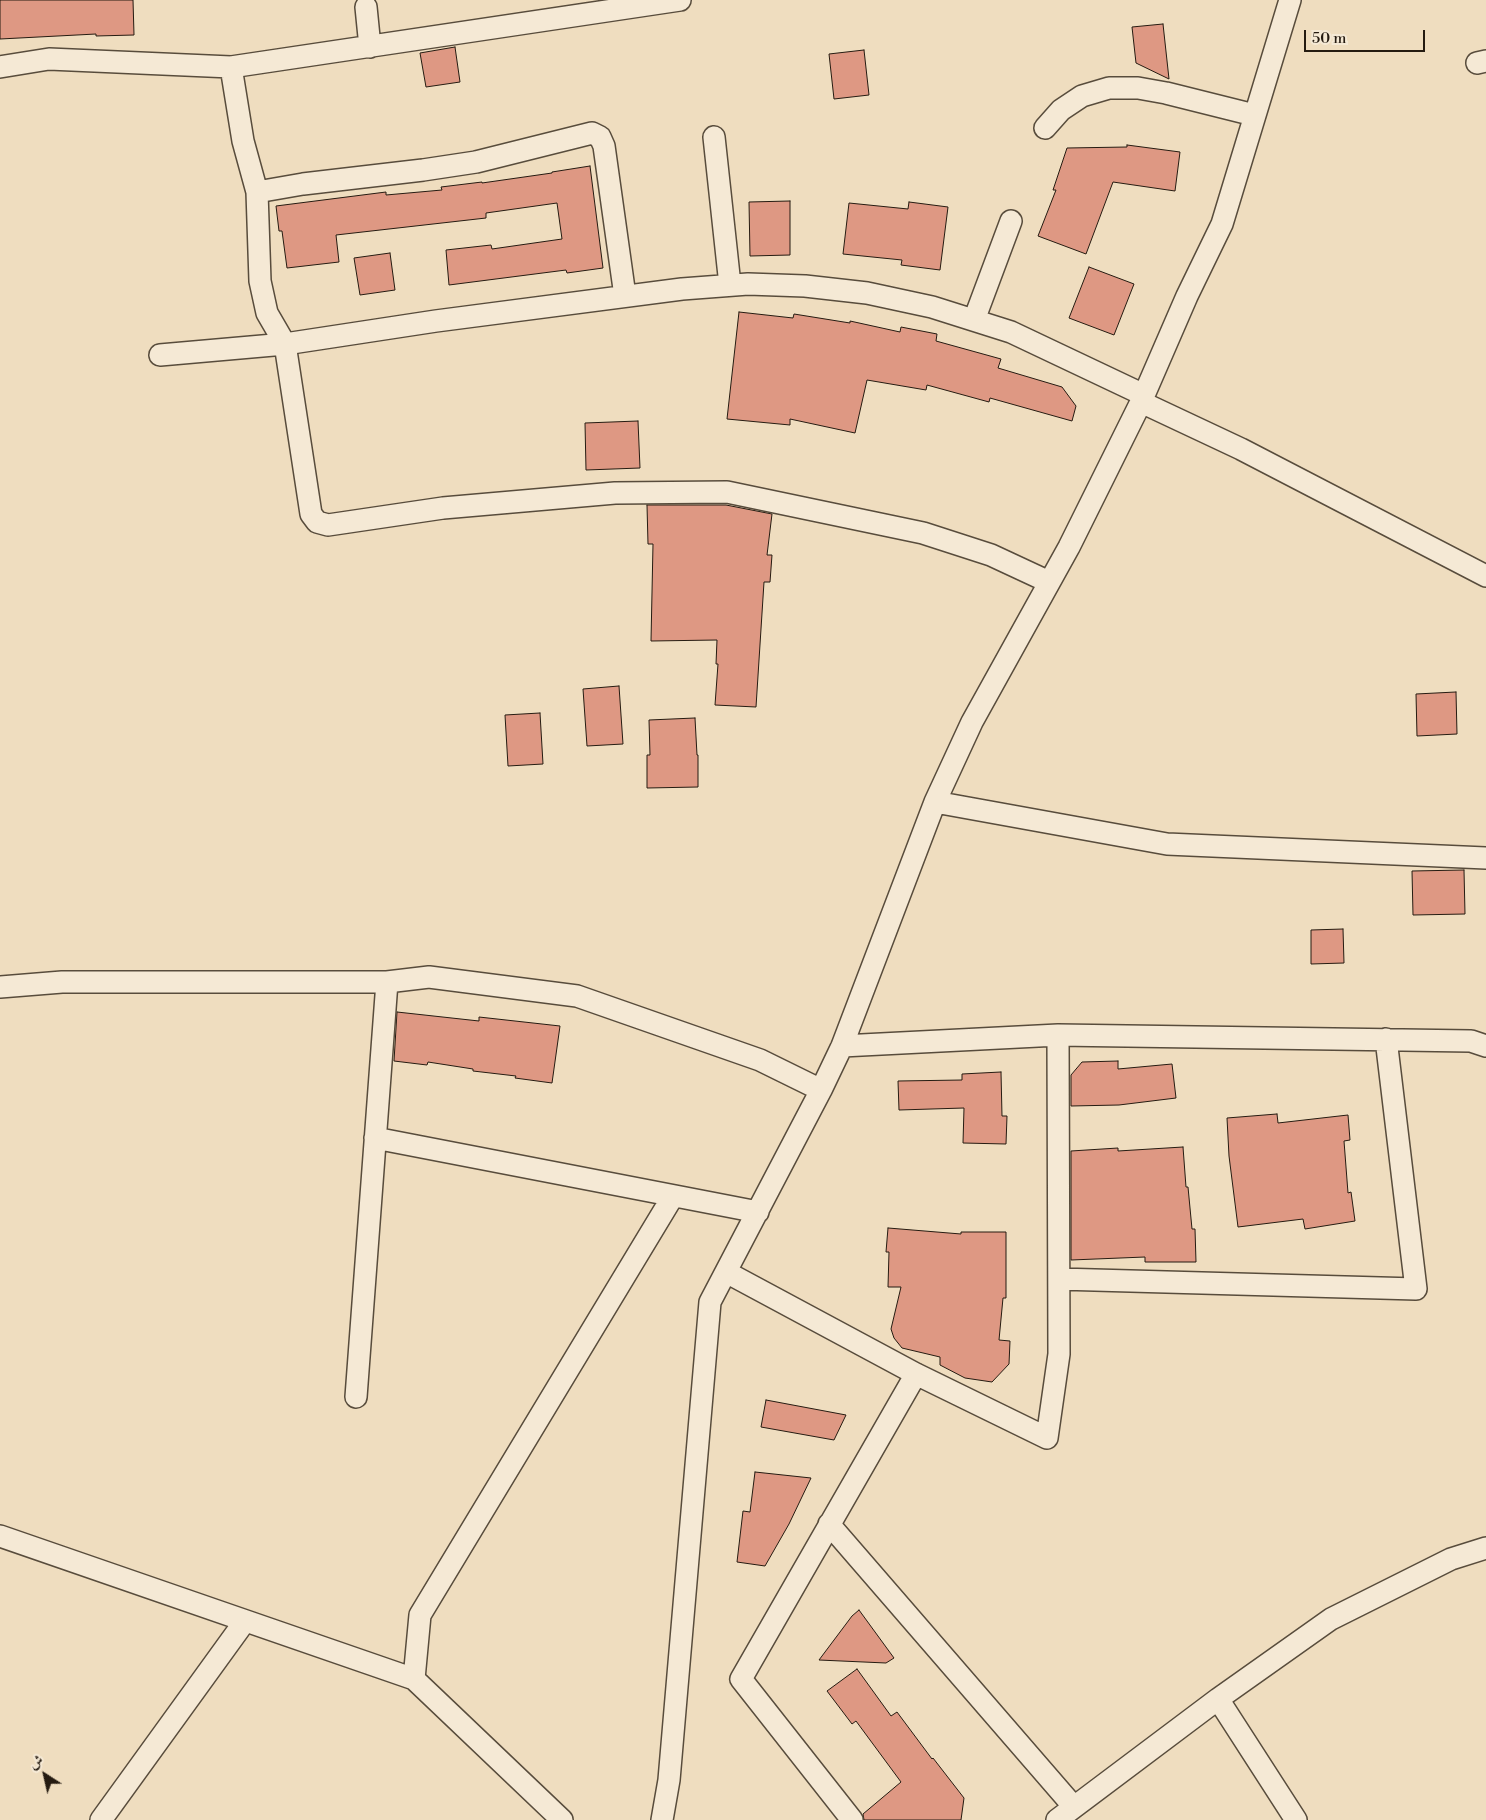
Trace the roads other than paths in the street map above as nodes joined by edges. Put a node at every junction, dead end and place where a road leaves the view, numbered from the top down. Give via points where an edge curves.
1 (680, 0) edge
2 (1290, 0) edge
3 (366, 7) dead end
4 (370, 47) junction
5 (0, 67) edge
6 (231, 68) junction
7 (1254, 115) junction
8 (1046, 128) dead end
9 (714, 138) dead end
10 (257, 192) junction
11 (1011, 221) dead end
12 (730, 285) junction
13 (625, 296) junction
14 (974, 320) junction
15 (285, 344) junction
16 (160, 355) dead end
17 (1142, 398) junction
18 (1486, 576) edge
19 (1050, 582) junction
20 (935, 802) junction
21 (1486, 858) edge
22 (387, 982) junction
23 (0, 987) edge
24 (1058, 1035) junction
25 (1386, 1039) junction
26 (842, 1046) junction
27 (1486, 1046) edge
28 (821, 1090) junction
29 (375, 1138) junction
30 (673, 1196) junction
31 (758, 1212) junction
32 (726, 1272) junction
33 (1059, 1279) junction
34 (916, 1374) junction
35 (356, 1397) dead end
36 (830, 1524) junction
37 (0, 1536) edge
38 (1486, 1548) edge
39 (245, 1621) junction
40 (414, 1679) junction
41 (1218, 1699) junction
42 (1074, 1807) junction
43 (101, 1820) edge
44 (562, 1820) edge
45 (662, 1820) edge
46 (852, 1820) edge
47 (1057, 1820) edge
48 (1296, 1820) edge

1 - 4 street
2 - 7 street
3 - 4 street
4 - 6 street
5 - 6 street via 50,59
6 - 10 street via 243,141
7 - 8 street via 1138,88 1109,88 1082,96 1061,110
7 - 17 street via 1222,224
9 - 12 street
10 - 13 street via 476,162 592,133 600,137 604,146
10 - 15 street via 260,281 267,313
11 - 14 street
12 - 13 street
12 - 14 street via 805,286 867,293
13 - 15 street
14 - 17 street via 1011,332
15 - 16 street
15 - 19 street via 311,514 317,522 328,526 443,508 614,492 727,492 923,533 991,554
17 - 18 street
17 - 19 street
19 - 20 street via 972,722
20 - 21 street via 1167,844
20 - 26 street
22 - 23 street via 62,982
22 - 28 street via 429,977 577,996 760,1060
22 - 29 street
24 - 25 street
24 - 26 street
24 - 33 street
25 - 27 street via 1471,1041
25 - 33 street via 1416,1289
26 - 28 street
28 - 31 street
29 - 30 street
29 - 35 street
30 - 31 street
30 - 40 street via 420,1615
31 - 32 street
32 - 34 street
32 - 45 street via 710,1302 669,1780
33 - 34 street via 1059,1354 1047,1438
34 - 36 street
36 - 42 street
36 - 46 street via 741,1678
37 - 39 street
38 - 41 street via 1451,1559 1330,1618
39 - 40 street
39 - 43 street
40 - 44 street
41 - 42 street
41 - 48 street
42 - 47 street

